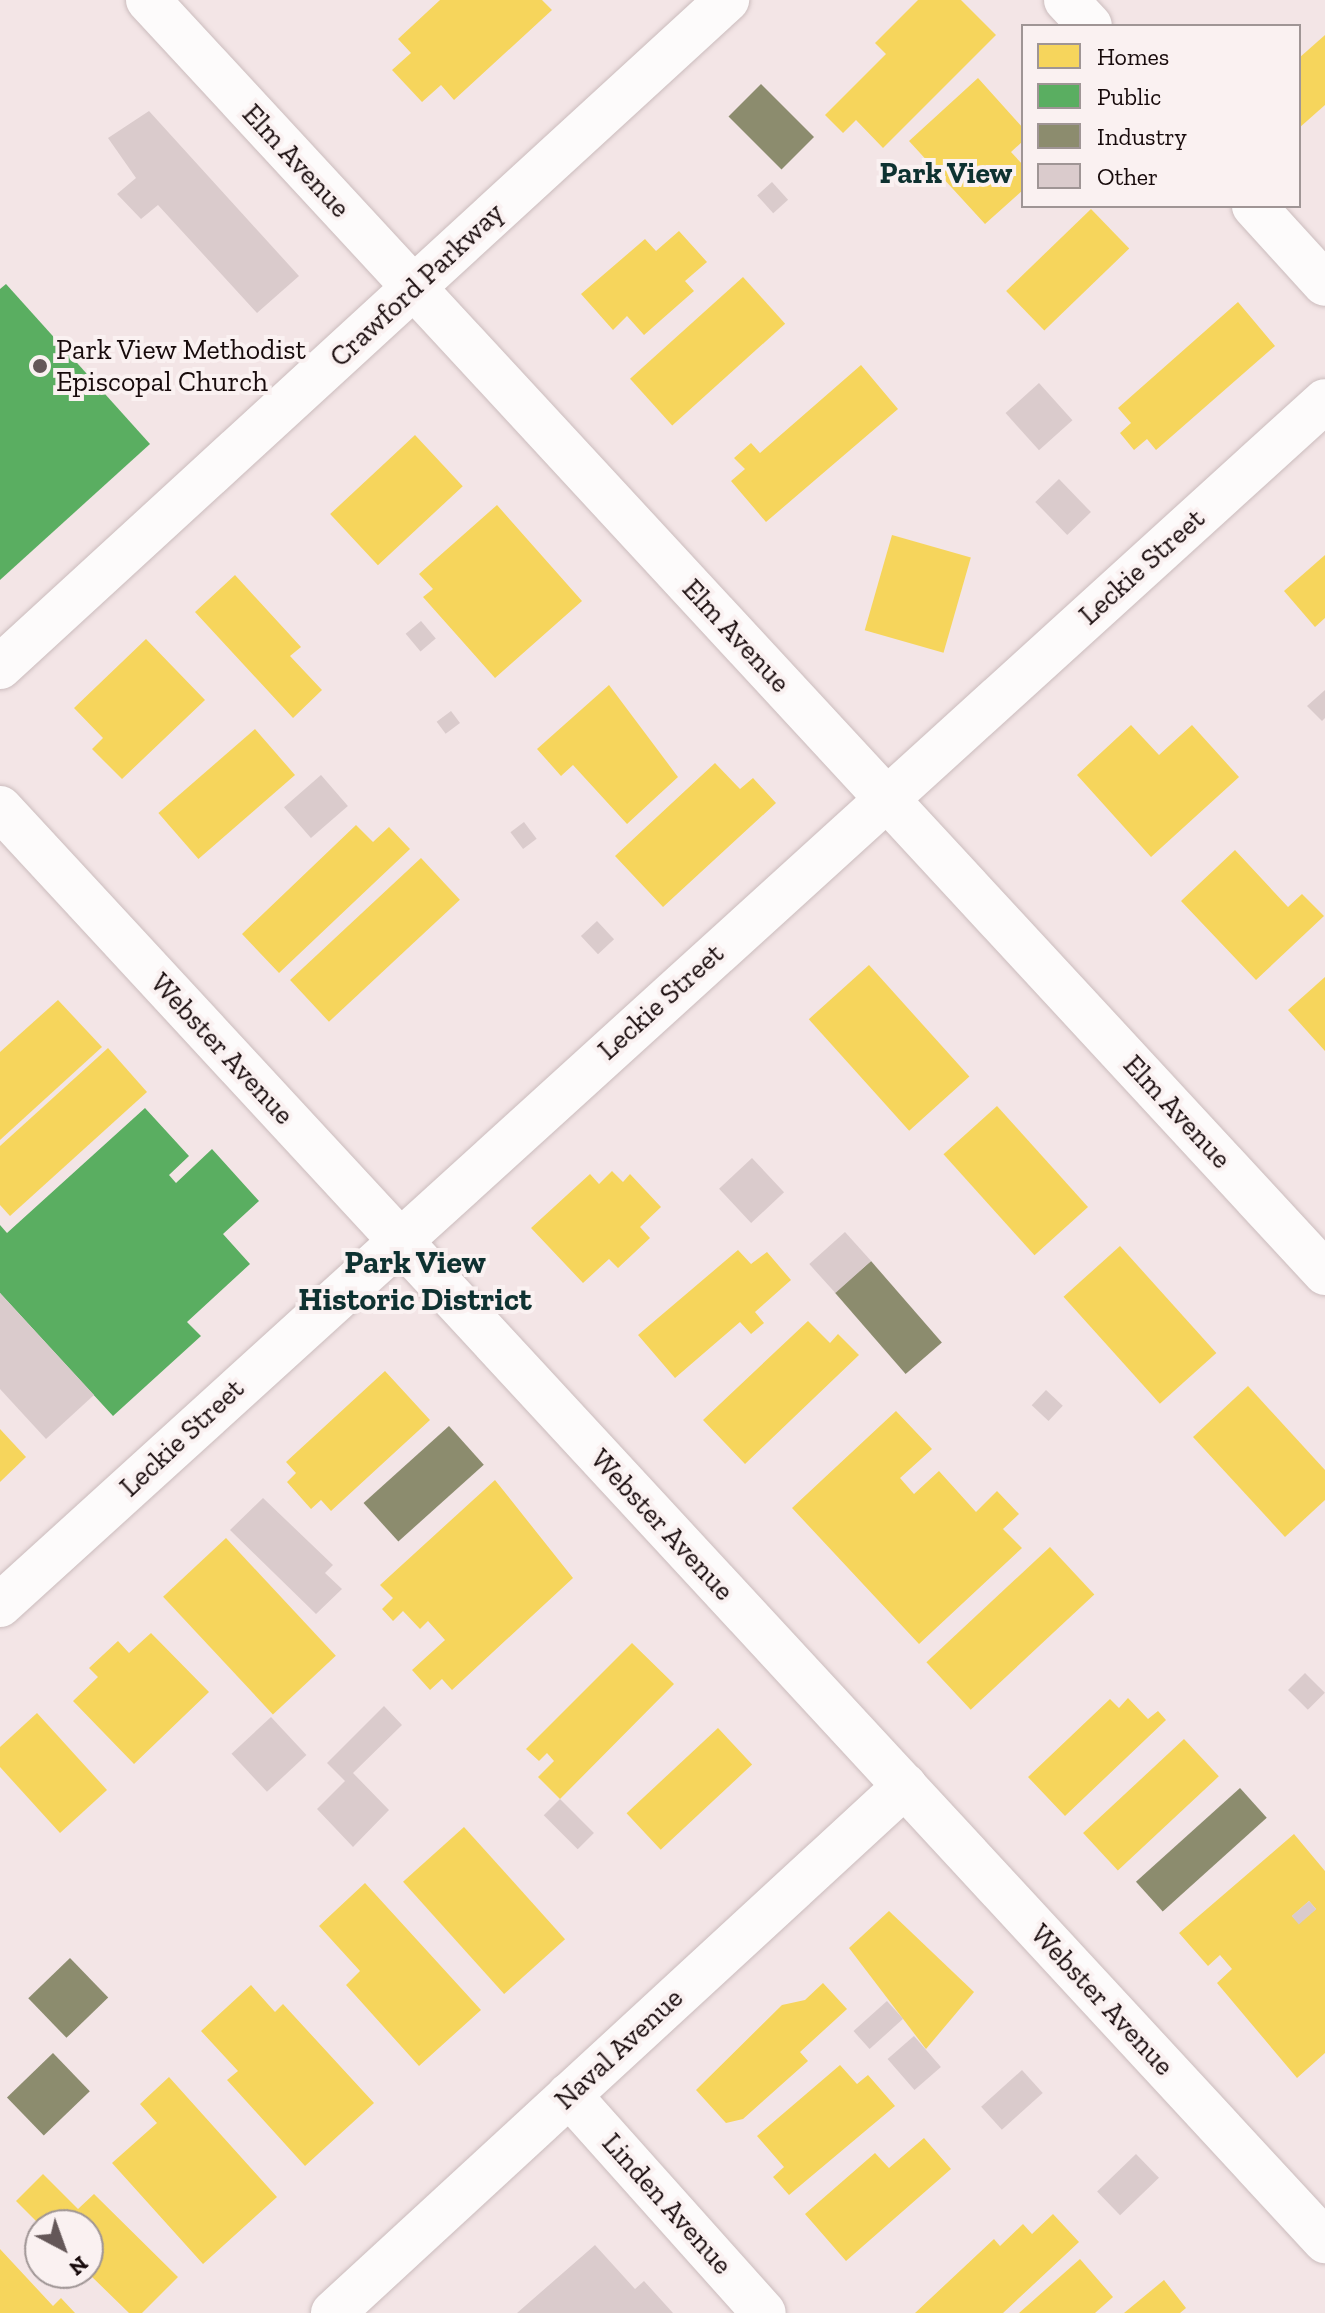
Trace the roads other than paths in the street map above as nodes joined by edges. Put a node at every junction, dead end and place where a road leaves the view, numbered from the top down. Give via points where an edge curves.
1 (148, 0) edge
2 (727, 0) edge
3 (1066, 0) edge
4 (1088, 24) edge
5 (1256, 208) edge
6 (1325, 284) edge
7 (413, 289) junction
8 (1325, 401) edge
9 (0, 667) edge
10 (887, 798) junction
11 (0, 808) edge
12 (397, 1240) junction
13 (1325, 1273) edge
14 (0, 1605) edge
15 (905, 1786) junction
16 (569, 2095) junction
17 (1325, 2241) edge
18 (333, 2313) edge
19 (764, 2313) edge

1 - 7 street, Elm Avenue
2 - 7 street, Crawford Parkway
3 - 4 street
5 - 6 street
7 - 9 street, Crawford Parkway
7 - 10 street, Elm Avenue
8 - 10 street, Leckie Street
10 - 12 street, Leckie Street
10 - 13 street, Elm Avenue
11 - 12 street, Webster Avenue
12 - 14 street, Leckie Street
12 - 15 street, Webster Avenue
15 - 16 street, Naval Avenue
15 - 17 street, Webster Avenue
16 - 18 street, Naval Avenue
16 - 19 street, Linden Avenue

